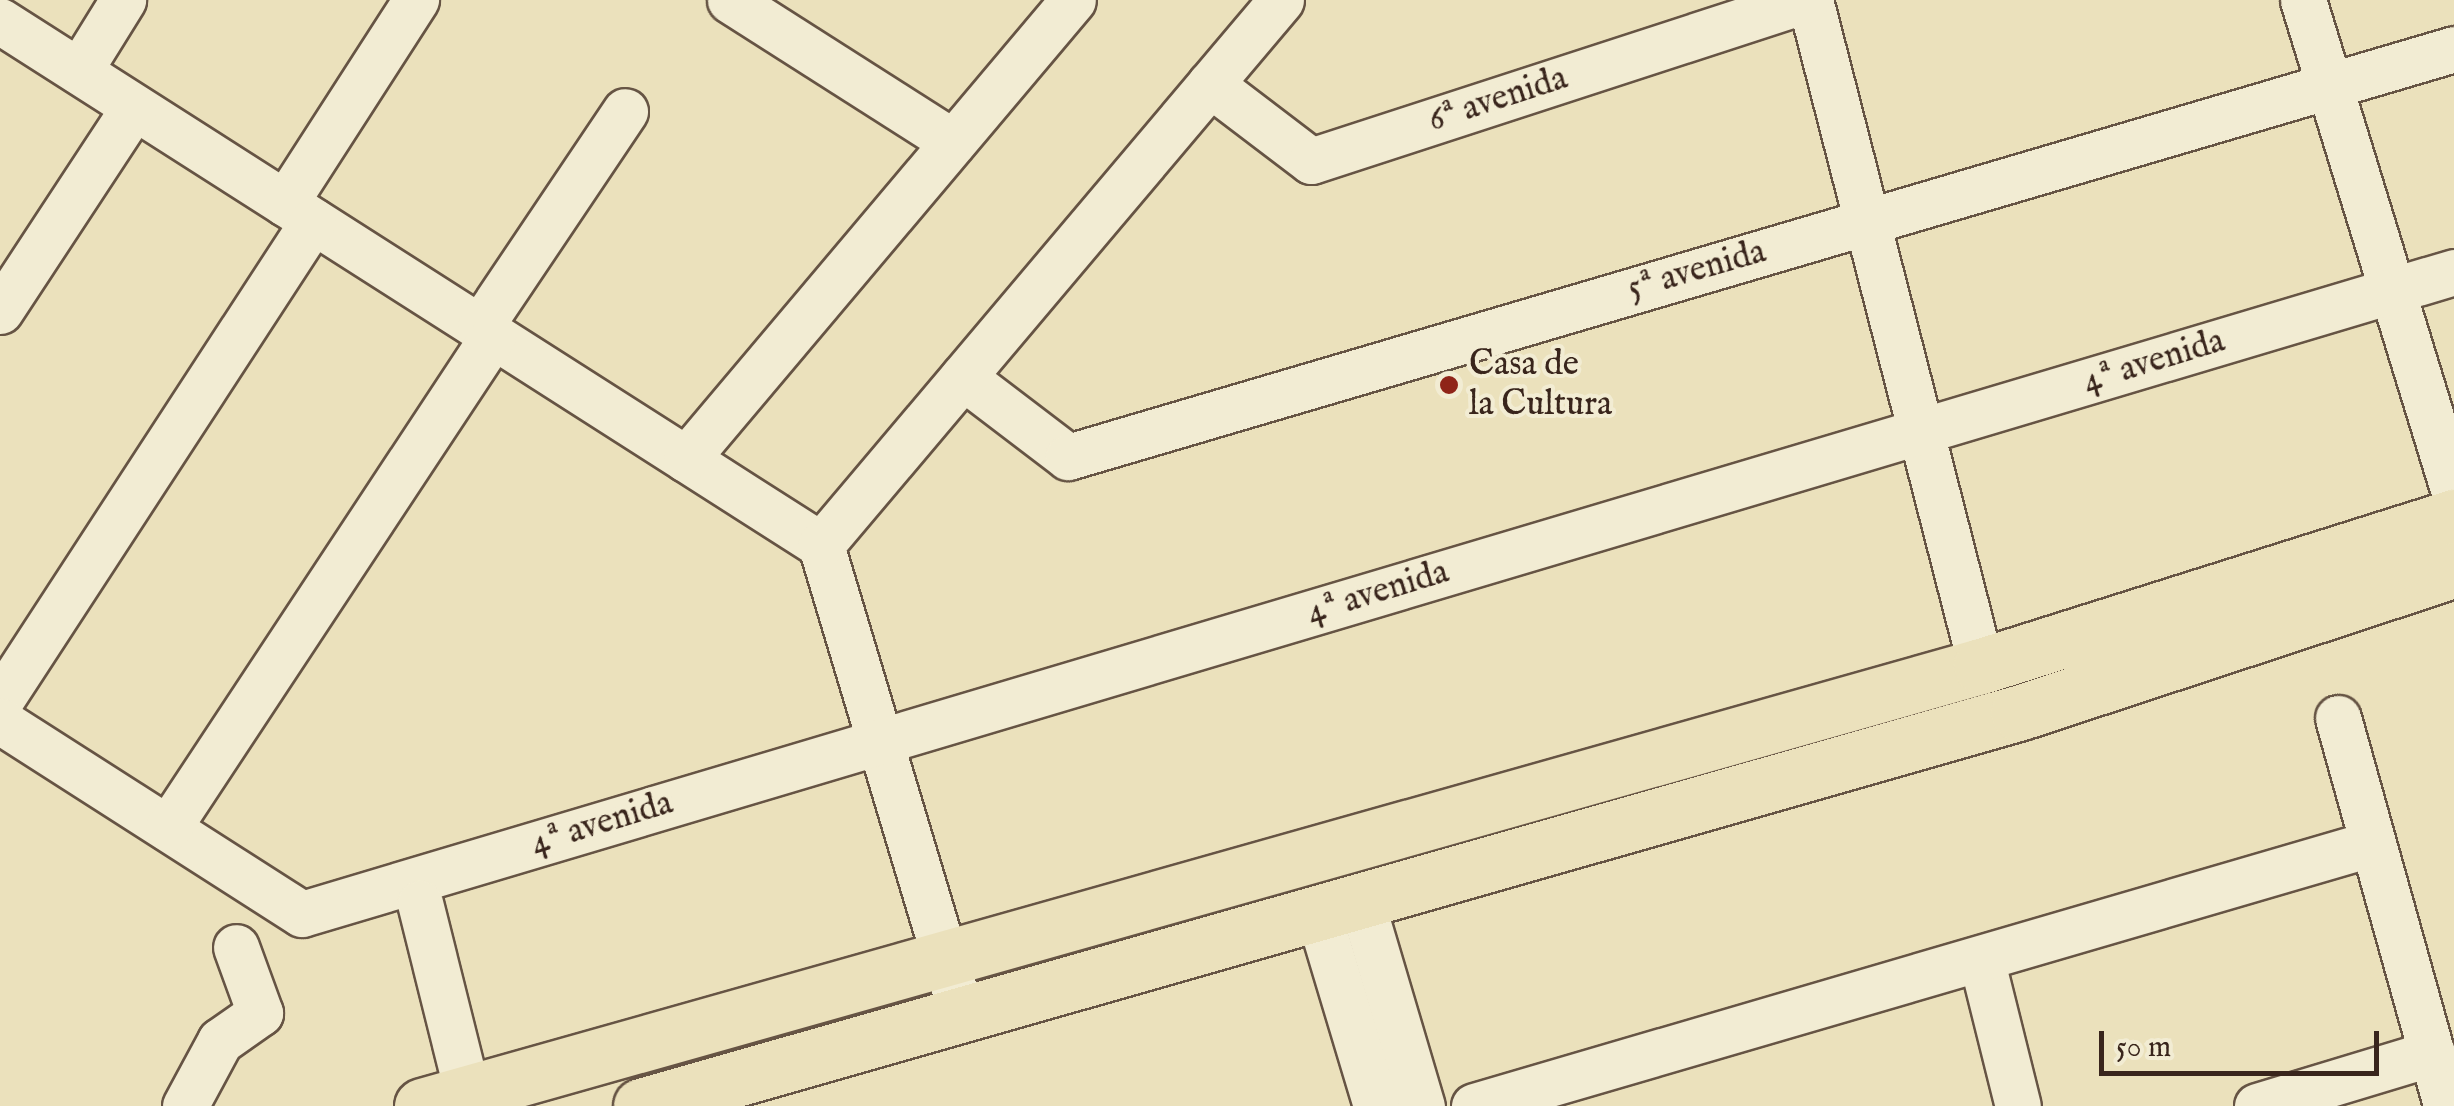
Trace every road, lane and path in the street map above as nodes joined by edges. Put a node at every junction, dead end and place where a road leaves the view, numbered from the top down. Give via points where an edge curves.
1 (122, 0) edge
2 (416, 0) edge
3 (730, 0) edge
4 (1073, 0) edge
5 (1280, 0) edge
6 (1808, 0) edge
7 (2304, 0) edge
8 (0, 21) edge
9 (2454, 49) edge
10 (78, 71) junction
11 (1210, 84) junction
12 (2330, 86) junction
13 (134, 107) junction
14 (625, 111) dead end
15 (953, 142) junction
16 (299, 212) junction
17 (1866, 220) junction
18 (2454, 272) edge
19 (2392, 290) junction
20 (0, 311) edge
21 (487, 332) junction
22 (963, 377) junction
23 (1920, 432) junction
24 (686, 459) junction
25 (2454, 492) edge
26 (2454, 516) edge
27 (822, 546) junction
28 (2454, 570) edge
29 (1981, 666) junction
30 (0, 701) edge
31 (2338, 718) dead end
32 (0, 720) edge
33 (880, 741) junction
34 (168, 828) junction
35 (2370, 844) junction
36 (420, 903) dead end
37 (1339, 903) junction
38 (236, 947) dead end
39 (945, 954) junction
40 (1982, 962) junction
41 (960, 1008) junction
42 (2432, 1054) junction
43 (444, 1099) edge
44 (186, 1106) edge
45 (641, 1106) edge
46 (1376, 1106) edge
47 (1422, 1106) edge
48 (1474, 1106) edge
49 (2018, 1106) edge
50 (2257, 1106) edge
51 (2446, 1106) edge

1 - 10 street
2 - 16 street
3 - 15 street
4 - 15 street
5 - 11 street
6 - 11 street, 6ª avenida via 1311,161
6 - 17 street
7 - 12 street
8 - 10 street
9 - 12 street, 5ª avenida
10 - 13 street
11 - 22 street
12 - 17 street, 5ª avenida
12 - 19 street
13 - 16 street
13 - 20 street
14 - 21 street
15 - 24 street
16 - 21 street
16 - 30 street
17 - 22 street, 5ª avenida via 1068,457
17 - 23 street
18 - 19 street, 4ª avenida
19 - 23 street, 4ª avenida
19 - 25 street
21 - 24 street
21 - 34 street
22 - 27 street
23 - 29 street
23 - 33 street, 4ª avenida
24 - 27 street
26 - 29 main road
27 - 33 street
28 - 37 main road via 2018,713
29 - 39 main road
31 - 35 street
32 - 34 street
33 - 34 street, 4ª avenida via 302,914
33 - 39 street
35 - 40 street
35 - 42 street
36 - 43 street
37 - 41 main road
37 - 46 street
37 - 47 street
38 - 44 street via 260,1013 220,1041
39 - 41 street
39 - 43 main road
40 - 48 street
40 - 49 street
41 - 45 main road
42 - 50 street
42 - 51 street

